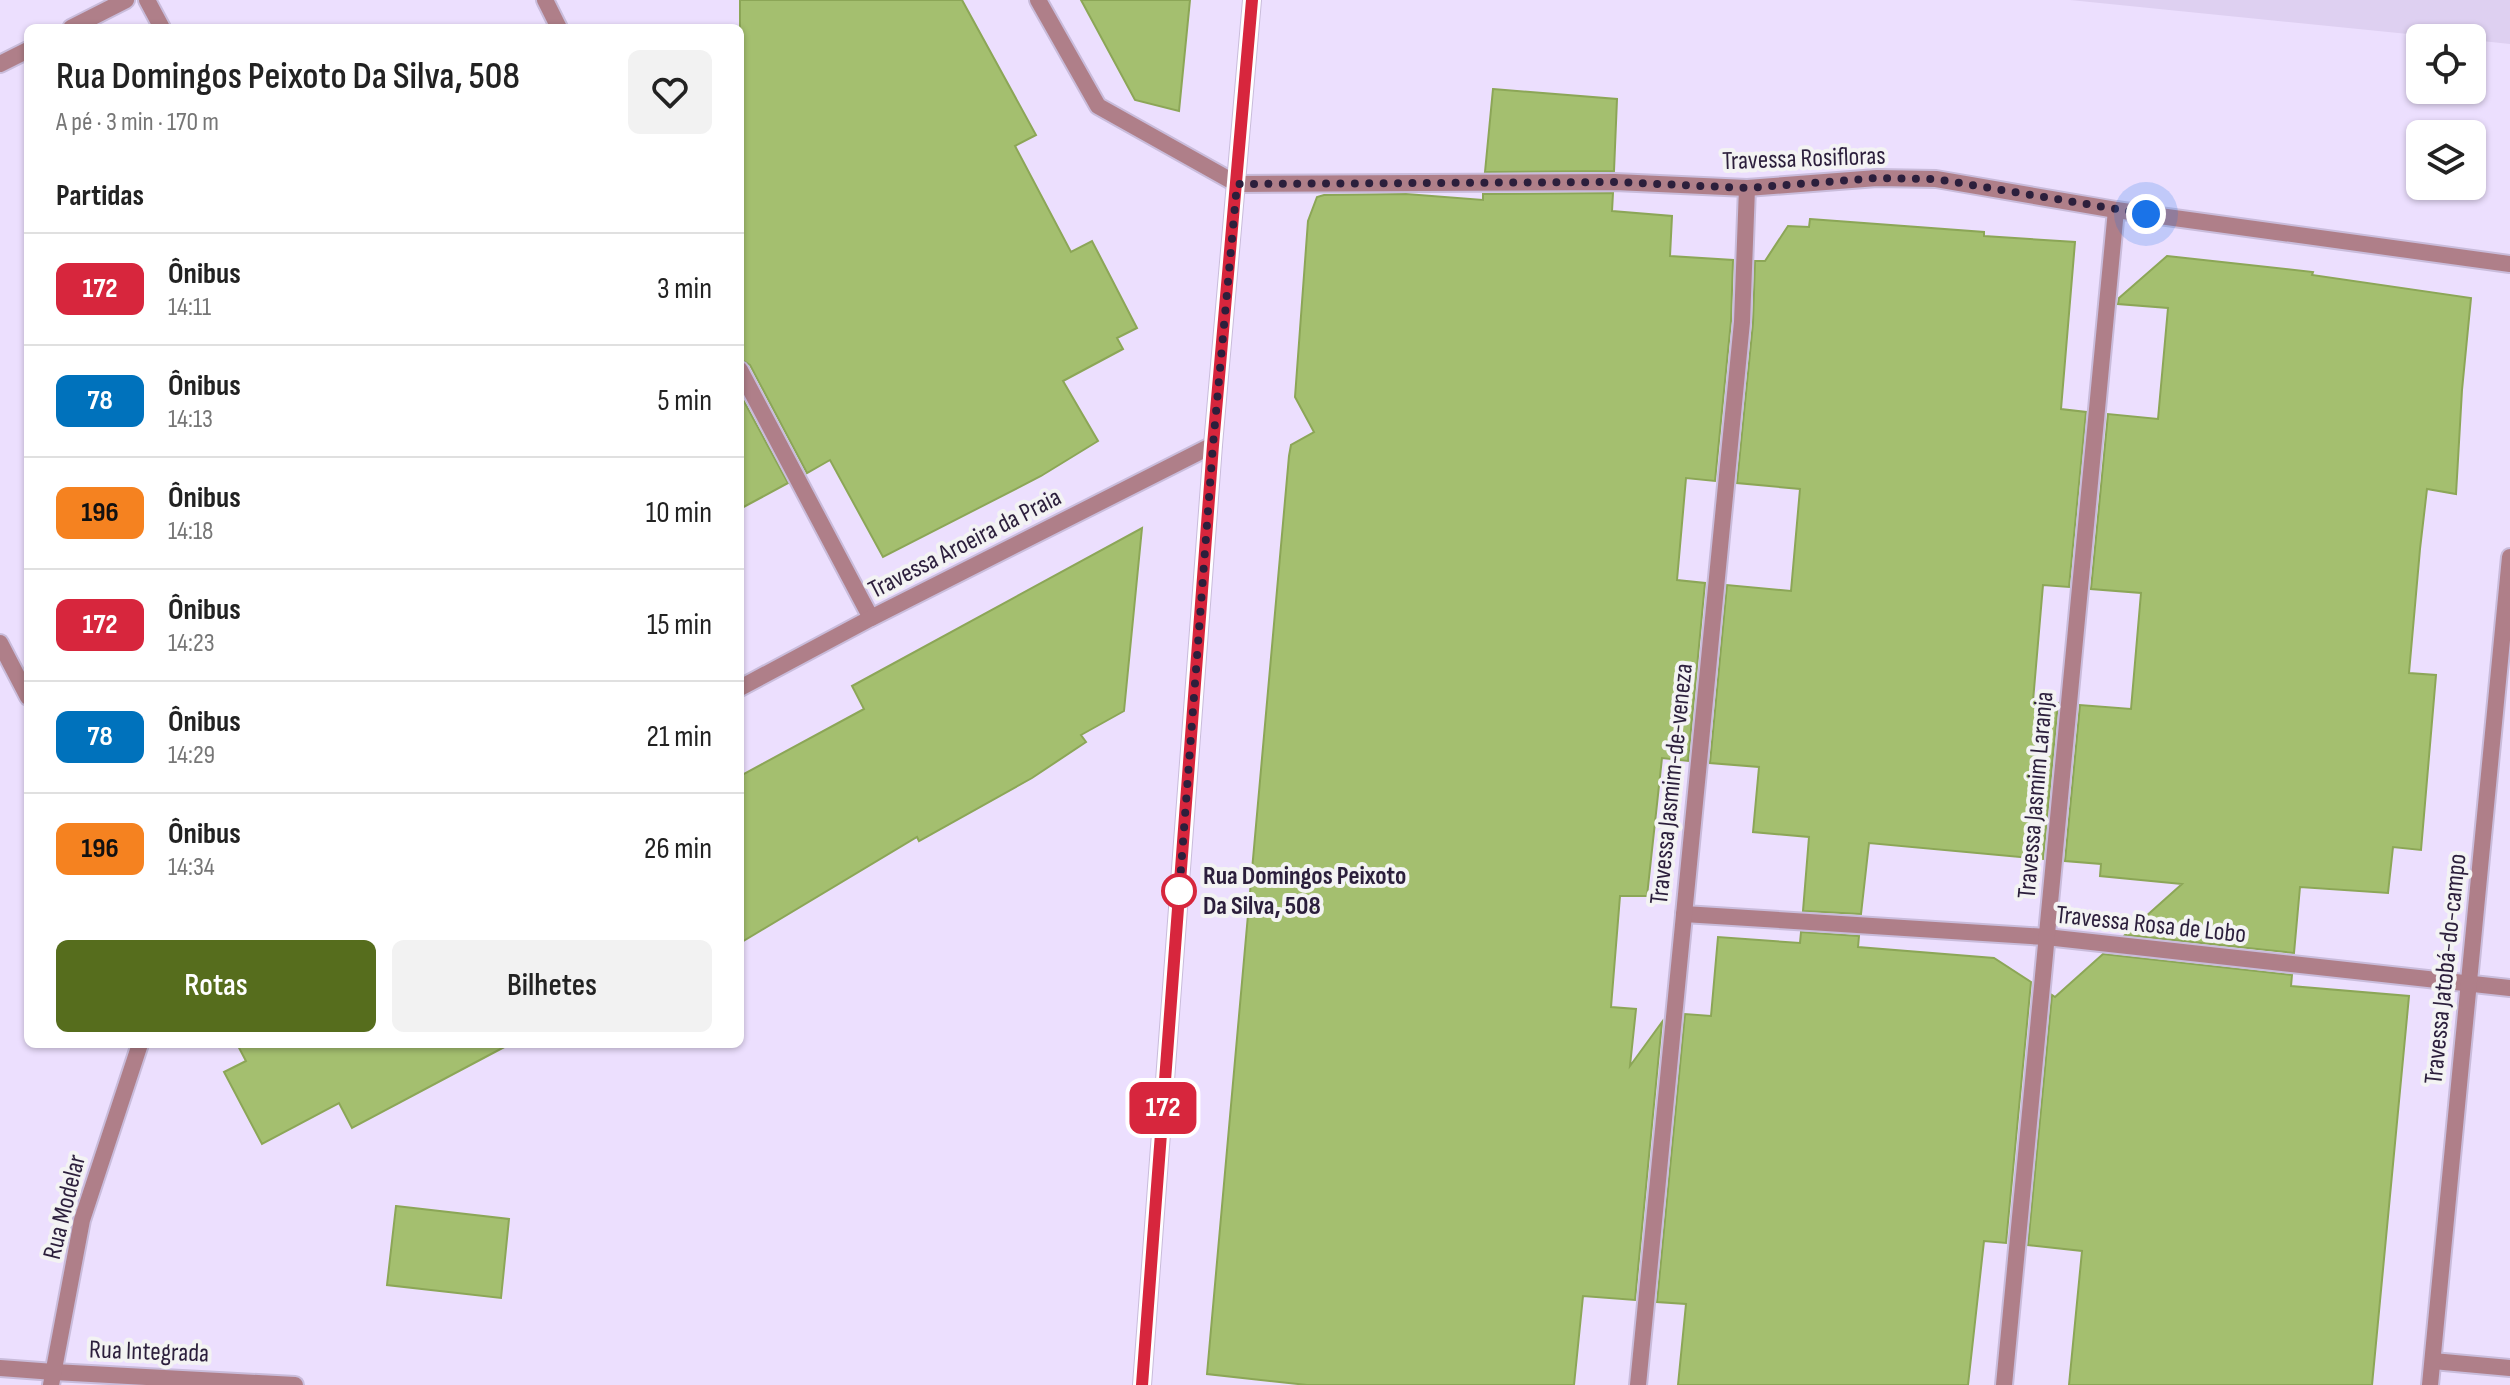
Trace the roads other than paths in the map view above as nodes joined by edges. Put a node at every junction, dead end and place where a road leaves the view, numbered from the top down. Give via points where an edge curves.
1 (126, 0) edge
2 (147, 0) edge
3 (545, 0) edge
4 (1038, 0) edge
5 (1252, 0) edge
6 (79, 24) edge
7 (160, 24) edge
8 (557, 24) edge
9 (24, 52) edge
10 (0, 64) edge
11 (1237, 184) junction
12 (1747, 188) junction
13 (2116, 210) junction
14 (2510, 264) edge
15 (744, 378) edge
16 (1213, 445) junction
17 (2510, 557) edge
18 (871, 618) junction
19 (2507, 628) edge
20 (0, 643) edge
21 (744, 686) edge
22 (24, 689) edge
23 (1684, 914) junction
24 (2046, 937) junction
25 (2469, 984) junction
26 (2510, 988) edge
27 (139, 1048) edge
28 (2433, 1361) junction
29 (0, 1368) edge
30 (2510, 1368) edge
31 (52, 1379) edge
32 (295, 1385) edge
33 (1142, 1385) edge
34 (1638, 1385) edge
35 (2004, 1385) edge
36 (2430, 1385) edge

1 - 6 street
2 - 7 street
3 - 8 street
4 - 11 street via 1098,106
5 - 11 main road
9 - 10 street
11 - 12 street, Travessa Rosifloras via 1615,182
11 - 16 main road
12 - 13 street, Travessa Rosifloras via 1936,179
12 - 23 street, Travessa Jasmim-de-veneza via 1742,322
13 - 14 street, Travessa Rosifloras
13 - 24 street, Travessa Jasmim Laranja
15 - 18 street
16 - 18 street, Travessa Aroeira da Praia
16 - 33 main road
17 - 19 street, Travessa Jatobá-do-campo
18 - 21 street, Travessa Aroeira da Praia
19 - 25 street, Travessa Jatobá-do-campo
20 - 22 street
23 - 24 street, Travessa Rosa de Lobo
23 - 34 street, Travessa Jasmim-de-veneza
24 - 25 street, Travessa Rosa de Lobo
24 - 35 street, Travessa Jasmim Laranja
25 - 26 street, Travessa Rosa de Lobo
25 - 28 street, Travessa Jatobá-do-campo
27 - 31 street, Rua Modelar via 82,1220
28 - 30 street
28 - 36 street, Travessa Jatobá-do-campo
29 - 31 street, Rua Integrada
31 - 32 street, Rua Integrada

